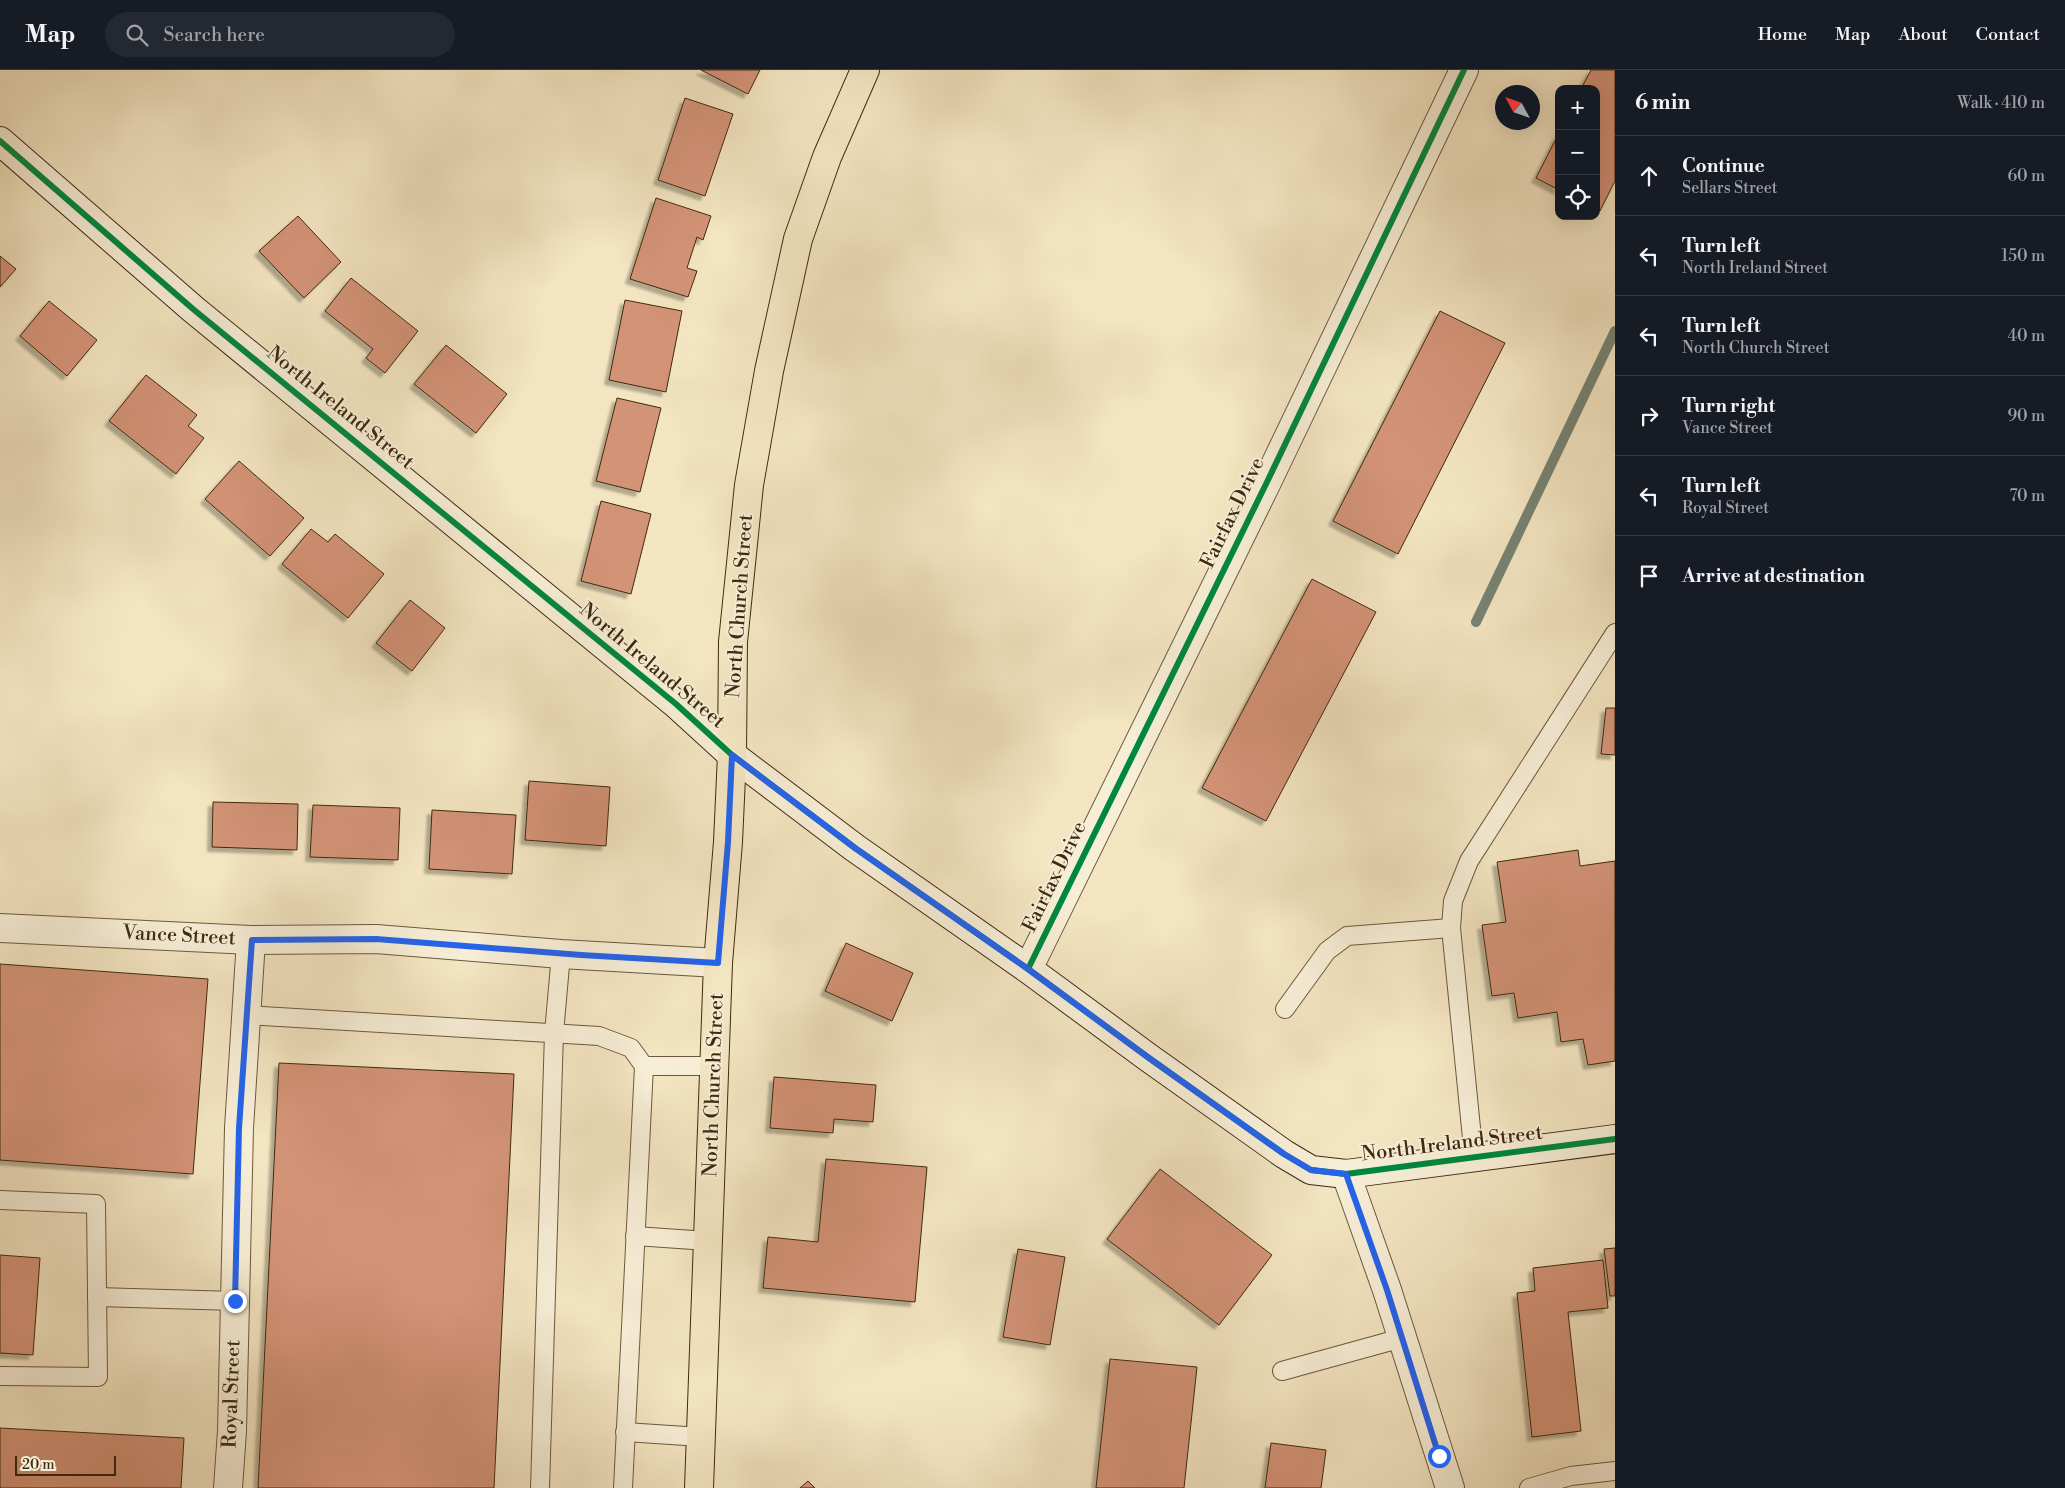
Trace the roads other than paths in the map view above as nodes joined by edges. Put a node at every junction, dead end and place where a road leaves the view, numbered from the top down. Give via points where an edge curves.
1 (864, 70) edge
2 (1464, 70) edge
3 (0, 142) edge
4 (1615, 633) edge
5 (732, 755) junction
6 (0, 928) edge
7 (1451, 928) junction
8 (252, 940) junction
9 (561, 954) junction
10 (718, 963) junction
11 (1028, 969) junction
12 (1285, 1009) dead end
13 (246, 1015) junction
14 (554, 1033) junction
15 (644, 1066) junction
16 (714, 1066) junction
17 (1615, 1139) edge
18 (1474, 1158) junction
19 (1346, 1174) junction
20 (0, 1200) edge
21 (635, 1236) junction
22 (708, 1241) junction
23 (97, 1297) junction
24 (235, 1301) junction
25 (1402, 1338) junction
26 (1282, 1371) dead end
27 (0, 1376) edge
28 (625, 1432) junction
29 (701, 1438) junction
30 (1615, 1471) edge
31 (228, 1488) edge
32 (540, 1488) edge
33 (623, 1488) edge
34 (699, 1488) edge
35 (1450, 1488) edge
36 (1529, 1488) edge

1 - 5 main road, North Church Street via 827,157 798,239 768,371 749,485 734,632
2 - 11 street, Fairfax Drive via 1267,482
3 - 5 street, North Ireland Street via 193,309 676,704
4 - 7 lane via 1469,861 1453,901
5 - 10 main road, North Church Street
5 - 11 street, North Ireland Street via 855,848
6 - 8 street, Vance Street
7 - 12 lane via 1347,936 1328,951
7 - 18 lane
8 - 9 street, Vance Street via 376,939
8 - 13 street, Royal Street
9 - 10 street, Vance Street
9 - 14 lane
10 - 16 main road, North Church Street
11 - 19 street, North Ireland Street via 1284,1154 1311,1170
13 - 14 lane
13 - 24 street, Royal Street via 239,1128
14 - 15 lane via 599,1036 631,1048
14 - 32 lane
15 - 16 lane
15 - 21 lane
16 - 22 main road, North Church Street
17 - 18 street, North Ireland Street
18 - 19 street, North Ireland Street
19 - 25 street
20 - 23 lane via 96,1204
21 - 22 lane
21 - 28 lane
22 - 29 main road, North Church Street
23 - 24 lane
23 - 27 lane via 98,1377
24 - 31 street, Royal Street
25 - 26 lane
25 - 35 street
28 - 29 lane
28 - 33 lane
29 - 34 main road, North Church Street
30 - 36 lane via 1571,1476

